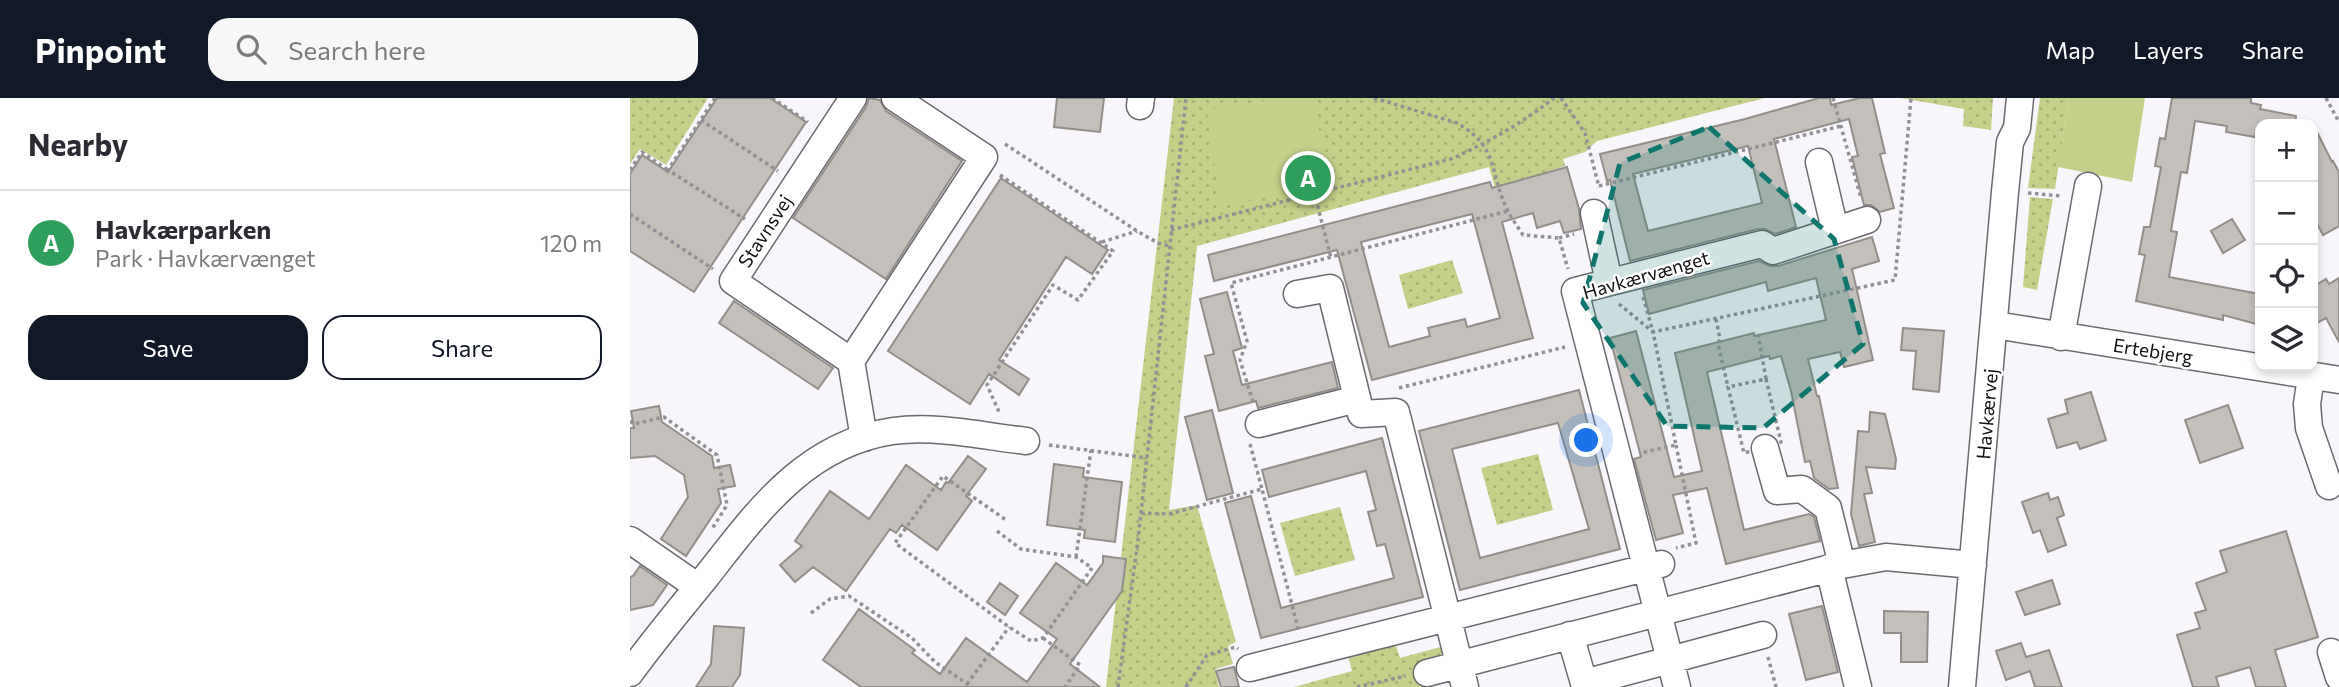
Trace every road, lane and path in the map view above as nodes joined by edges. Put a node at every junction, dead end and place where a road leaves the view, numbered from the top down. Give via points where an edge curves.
1 (715, 98) edge
2 (772, 98) edge
3 (853, 98) edge
4 (895, 98) edge
5 (1185, 98) edge
6 (1374, 98) edge
7 (1554, 98) edge
8 (1561, 98) edge
9 (1833, 98) edge
10 (2006, 98) edge
11 (2020, 98) edge
12 (2326, 98) edge
13 (701, 120) junction
14 (2339, 122) edge
15 (1841, 126) junction
16 (828, 135) junction
17 (1002, 142) dead end
18 (2010, 142) junction
19 (1484, 144) junction
20 (1819, 162) dead end
21 (980, 163) junction
22 (630, 170) edge
23 (668, 170) junction
24 (797, 183) junction
25 (1599, 186) junction
26 (1314, 192) junction
27 (2005, 192) junction
28 (2086, 193) joint
29 (1508, 211) junction
30 (1594, 213) joint
31 (630, 214) edge
32 (1867, 220) joint
33 (1171, 230) junction
34 (1836, 230) junction
35 (1136, 231) junction
36 (765, 232) junction
37 (1101, 242) junction
38 (1169, 246) junction
39 (1331, 257) junction
40 (733, 281) junction
41 (1594, 286) junction
42 (1330, 288) junction
43 (1297, 294) dead end
44 (1716, 318) dead end
45 (1995, 325) junction
46 (1758, 334) dead end
47 (2061, 337) junction
48 (1587, 341) junction
49 (850, 361) junction
50 (2311, 377) junction
51 (1766, 379) junction
52 (2339, 380) edge
53 (1728, 387) junction
54 (1398, 389) dead end
55 (1357, 399) junction
56 (630, 421) edge
57 (1253, 421) junction
58 (864, 438) junction
59 (1016, 440) junction
60 (1676, 445) junction
61 (1765, 448) junction
62 (1091, 450) junction
63 (1147, 458) junction
64 (1617, 458) junction
65 (2329, 486) dead end
66 (1262, 489) junction
67 (1141, 513) junction
68 (1006, 520) dead end
69 (712, 528) dead end
70 (998, 531) dead end
71 (630, 540) edge
72 (1076, 557) junction
73 (1650, 563) junction
74 (1973, 565) junction
75 (1836, 566) junction
76 (698, 587) junction
77 (1657, 612) junction
78 (811, 613) dead end
79 (1448, 618) junction
80 (1009, 627) junction
81 (1570, 635) junction
82 (1763, 635) joint
83 (1043, 638) junction
84 (2331, 652) dead end
85 (1305, 654) junction
86 (1670, 660) junction
87 (1250, 668) joint
88 (630, 673) edge
89 (1427, 673) joint
90 (1462, 675) edge
91 (2339, 677) edge
92 (967, 684) junction
93 (972, 687) edge
94 (1065, 687) edge
95 (1118, 687) edge
96 (1186, 687) edge
97 (1357, 687) edge
98 (1677, 687) edge
99 (1776, 687) edge
100 (1858, 687) edge
101 (1962, 687) edge

1 - 13 path
2 - 16 path
3 - 16 street, Stavnsvej
4 - 21 street via 984,157
5 - 33 path
6 - 19 path via 1457,124
7 - 19 path
8 - 25 path via 1586,133
9 - 15 path
10 - 18 street, Havkærvej via 2004,125
11 - 18 street, Havkærvej via 2017,128
12 - 14 path
13 - 23 path
13 - 24 path
15 - 25 path
15 - 32 path
16 - 24 street, Stavnsvej
17 - 35 path
18 - 27 street, Havkærvej
19 - 26 path via 1451,159
19 - 29 path
20 - 34 street
21 - 37 path
21 - 49 street
22 - 23 path via 642,152
23 - 36 path
24 - 36 street, Stavnsvej
25 - 30 path
26 - 33 path
26 - 39 path
27 - 28 path
27 - 45 street, Havkærvej
28 - 47 street
29 - 39 path
29 - 41 path via 1523,234 1559,238
30 - 41 street
31 - 40 path
32 - 34 street, Havkærvænget
33 - 38 path
34 - 41 street, Havkærvænget via 1773,251 1762,244
35 - 37 path
35 - 38 path
36 - 40 street, Stavnsvej
37 - 59 path via 1113,251 1078,300 1053,285 987,385
38 - 63 path
39 - 42 path via 1335,271
39 - 57 path via 1231,283 1247,341 1240,360
40 - 49 street, Stavnsvej
41 - 48 street, Havkærvænget
41 - 60 path via 1653,332
42 - 43 street
42 - 55 street
44 - 53 path
45 - 47 street, Ertebjerg
45 - 74 street, Havkærvej
46 - 51 path
47 - 50 street, Ertebjerg
48 - 54 path
48 - 64 street, Havkærvænget
49 - 58 street
50 - 52 street, Ertebjerg
50 - 65 street via 2309,428
51 - 53 path
51 - 61 path via 1781,442
53 - 61 path via 1744,453
55 - 57 street
55 - 79 street via 1361,414 1396,412
56 - 69 path via 664,417 717,455 727,506
57 - 66 path
58 - 59 street via 925,429
58 - 76 street via 833,450 780,488
59 - 62 path
60 - 64 path
60 - 73 path via 1696,543
61 - 75 street via 1777,491 1802,489 1828,508
62 - 63 path
62 - 72 path
63 - 67 path
64 - 73 street, Havkærvænget
66 - 67 path via 1169,514
66 - 85 path
67 - 95 path
68 - 80 path via 943,476 895,543
70 - 72 path via 1021,549
71 - 76 street
72 - 83 path via 1092,568
73 - 77 street, Havkærvænget
73 - 79 street
74 - 75 street via 1886,557
74 - 101 street, Havkærvej
75 - 77 street
75 - 100 street
76 - 88 street
77 - 81 street
77 - 86 street, Havkærvænget
78 - 92 path via 830,599 849,596 912,638 935,662
79 - 85 street
79 - 90 street
80 - 83 path via 1031,641
80 - 92 path
81 - 86 street via 1584,683
81 - 90 street
82 - 86 street
82 - 99 path
83 - 94 path via 1080,665
84 - 91 street
85 - 87 street
86 - 98 street, Havkærvænget
87 - 96 path via 1236,647 1207,655
89 - 90 street
89 - 97 path
92 - 93 path

